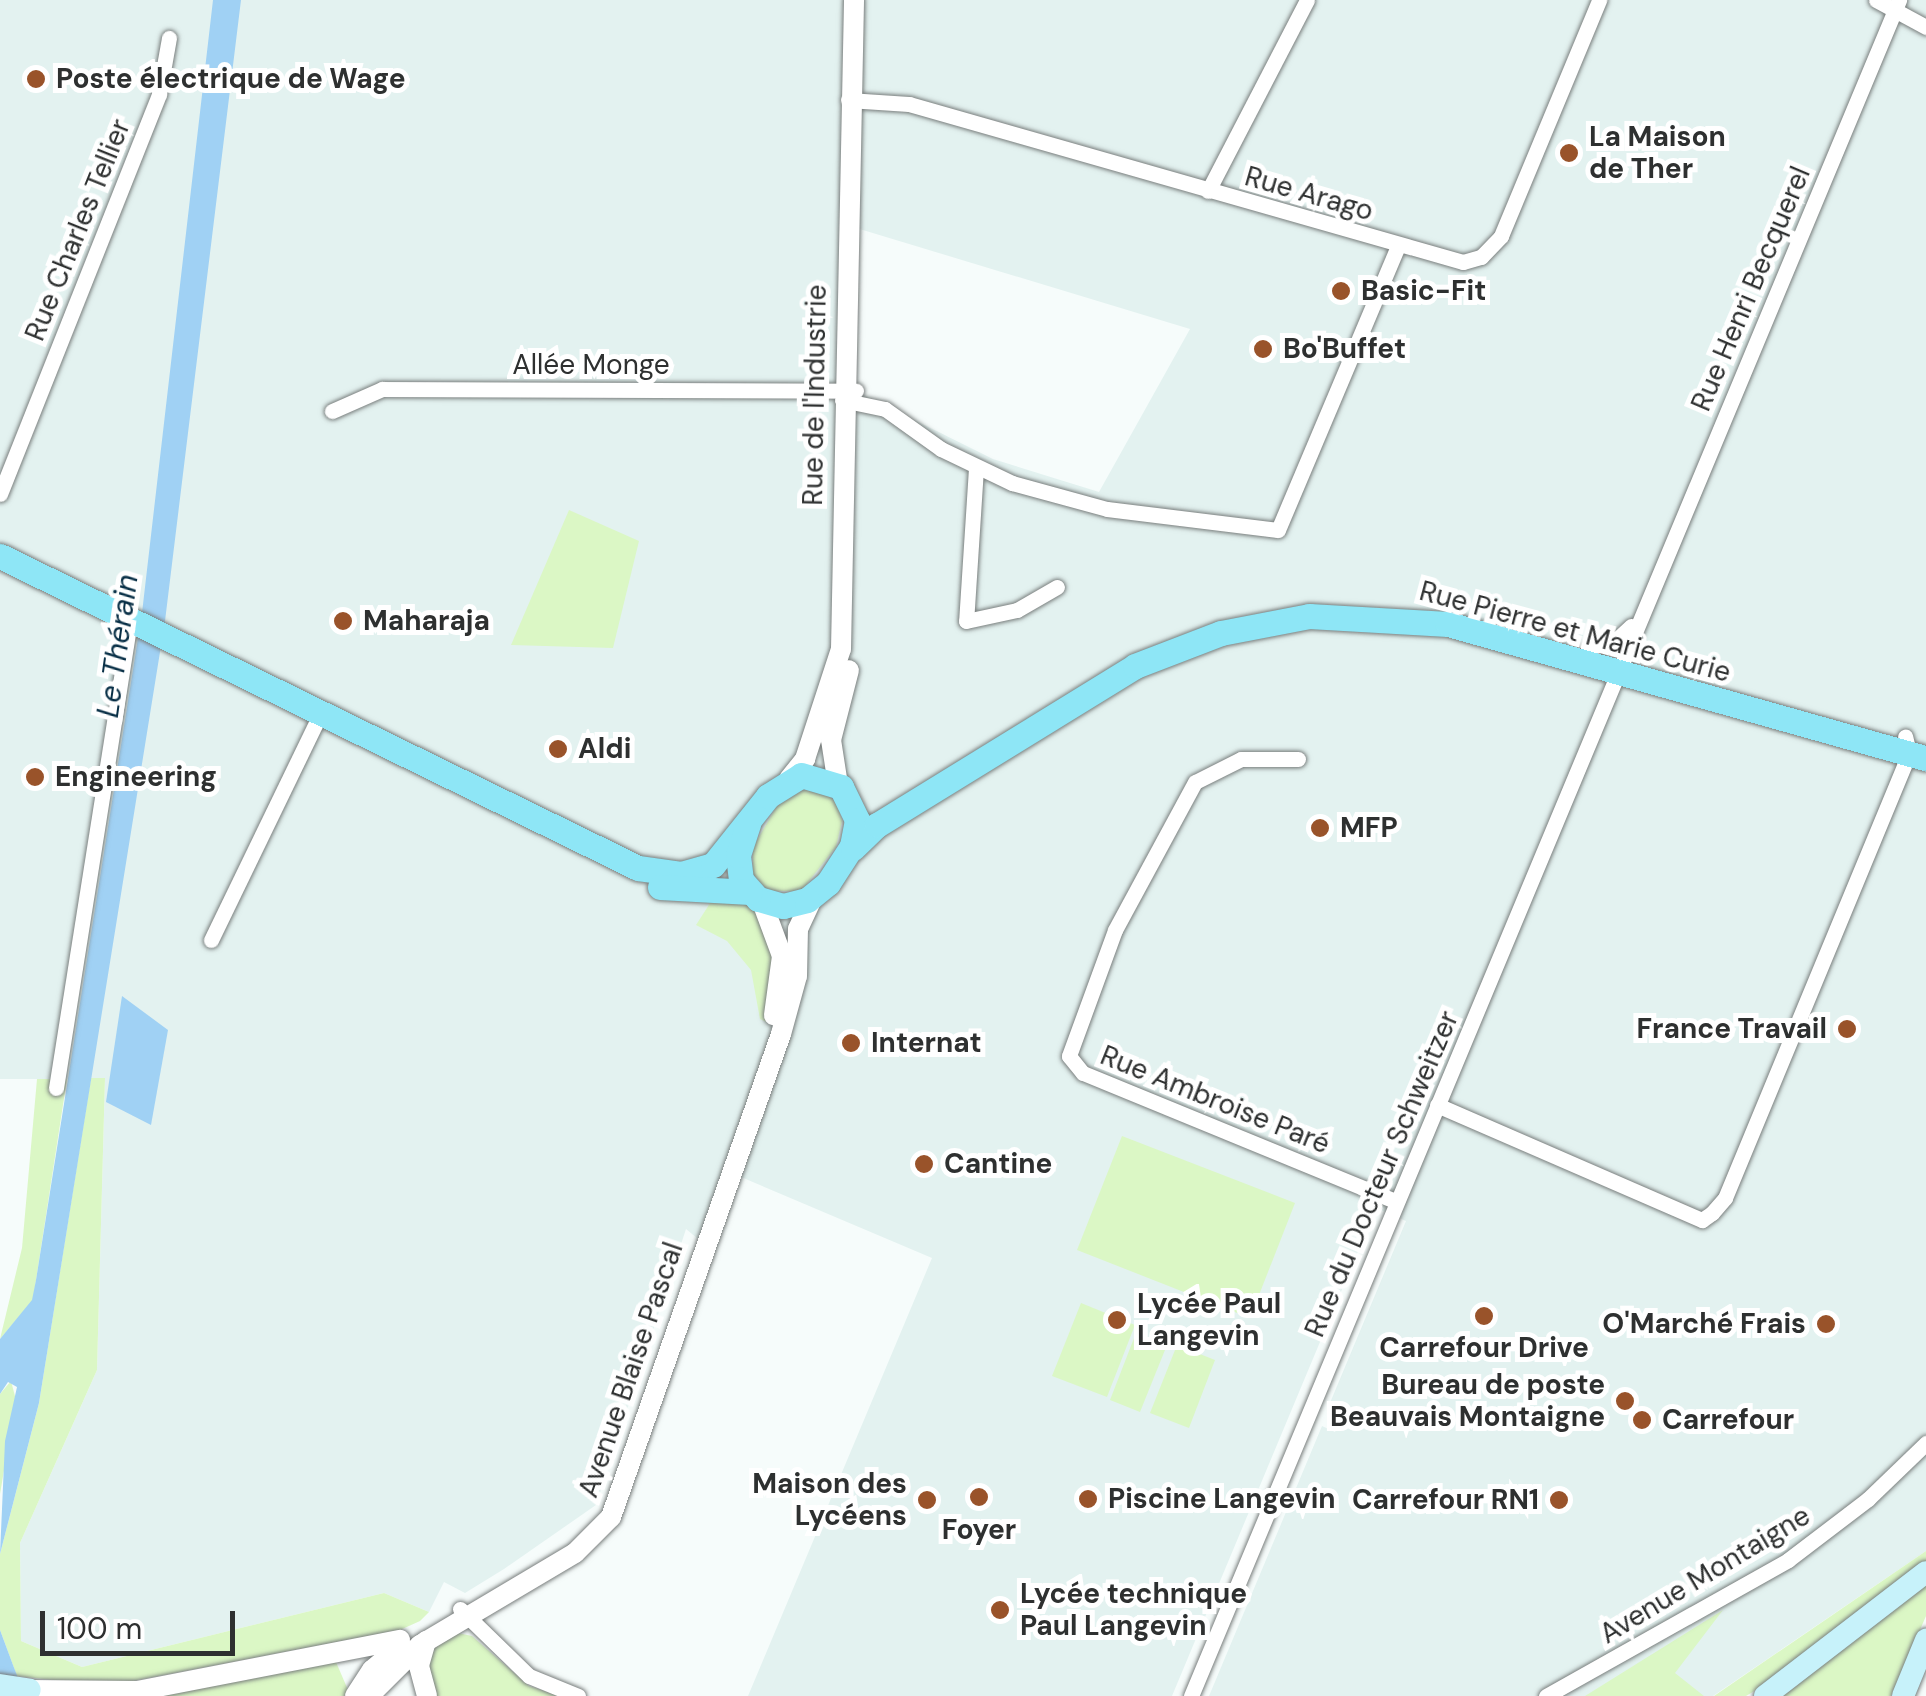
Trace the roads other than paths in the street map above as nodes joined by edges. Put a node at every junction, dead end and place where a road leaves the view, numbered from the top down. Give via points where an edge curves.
1 (857, 0) edge
2 (1307, 0) edge
3 (1599, 0) edge
4 (1876, 0) edge
5 (1897, 5) edge
6 (1926, 27) edge
7 (169, 38) dead end
8 (852, 100) junction
9 (1208, 191) junction
10 (1398, 246) junction
11 (849, 396) junction
12 (332, 411) dead end
13 (976, 468) junction
14 (0, 494) edge
15 (0, 556) edge
16 (0, 572) edge
17 (1057, 587) dead end
18 (1649, 597) junction
19 (132, 630) junction
20 (1588, 648) junction
21 (1620, 664) junction
22 (317, 721) junction
23 (1918, 748) edge
24 (1298, 759) dead end
25 (789, 779) junction
26 (844, 792) junction
27 (748, 824) junction
28 (848, 856) junction
29 (756, 897) junction
30 (813, 897) junction
31 (211, 940) dead end
32 (56, 1088) dead end
33 (1437, 1105) junction
34 (1397, 1202) junction
35 (1926, 1444) edge
36 (1926, 1572) edge
37 (463, 1613) junction
38 (424, 1636) junction
39 (1926, 1640) edge
40 (355, 1652) junction
41 (375, 1667) junction
42 (0, 1688) edge
43 (27, 1693) edge
44 (368, 1695) edge
45 (396, 1696) edge
46 (427, 1696) edge
47 (578, 1696) edge
48 (1191, 1696) edge
49 (1546, 1696) edge
50 (1765, 1696) edge
51 (1904, 1696) edge

1 - 8 street, Rue de l'Industrie
2 - 9 street
3 - 10 street, Rue Arago via 1495,244 1481,256 1456,262
4 - 5 street
5 - 6 street
5 - 18 street, Rue Henri Becquerel
7 - 14 street, Rue Charles Tellier via 158,94
8 - 9 street, Rue Arago via 909,104
8 - 11 street, Rue de l'Industrie
9 - 10 street, Rue Arago
10 - 13 street via 1278,530 1094,506
11 - 12 street, Allée Monge via 382,389
11 - 13 street via 886,409
11 - 25 street, Rue de l'Industrie via 840,657 807,754
11 - 26 street, Rue de l'Industrie via 850,662 830,746
13 - 17 street via 966,621 1010,612
15 - 19 main road
16 - 19 main road
18 - 20 street, Rue Henri Becquerel via 1624,634
18 - 21 street, Rue Henri Becquerel
19 - 22 main road
19 - 32 street
20 - 21 main road, Rue Pierre et Marie Curie
20 - 26 main road, Rue Pierre et Marie Curie via 1486,620 1401,607 1319,605 1253,614 1189,630 1114,661 909,797 880,803
21 - 23 main road, Rue Pierre et Marie Curie
21 - 28 main road, Rue Pierre et Marie Curie via 1420,619 1325,615 1249,626 1177,647 1108,680 877,825
21 - 33 street, Rue du Docteur Schweitzer
22 - 27 main road via 638,868 673,874 704,869 724,856
22 - 29 main road via 636,880
22 - 31 street
23 - 33 street via 1725,1198 1712,1213 1702,1220
24 - 34 street, Rue Ambroise Paré via 1241,760 1195,782 1115,930 1069,1056 1083,1074
25 - 26 main road via 814,774
25 - 27 main road
26 - 28 main road via 857,828
27 - 29 main road, Avenue Blaise Pascal via 738,860
28 - 30 main road, Avenue Blaise Pascal
29 - 30 main road via 789,906
29 - 37 street, Avenue Blaise Pascal via 781,947 777,1003 606,1504 576,1538
30 - 37 street, Avenue Blaise Pascal via 798,930 792,997 715,1227 690,1277 616,1510 575,1553
33 - 34 street, Rue du Docteur Schweitzer
34 - 48 street, Rue du Docteur Schweitzer
35 - 49 street, Avenue Montaigne via 1799,1553
36 - 50 main road
37 - 38 street, Avenue Blaise Pascal
37 - 47 street via 529,1676
38 - 40 street
38 - 41 street, Avenue Blaise Pascal
38 - 44 street, Avenue Blaise Pascal
38 - 46 street via 419,1666
39 - 51 main road
40 - 41 street
40 - 43 street via 122,1692
41 - 44 street
42 - 43 main road
44 - 45 street

